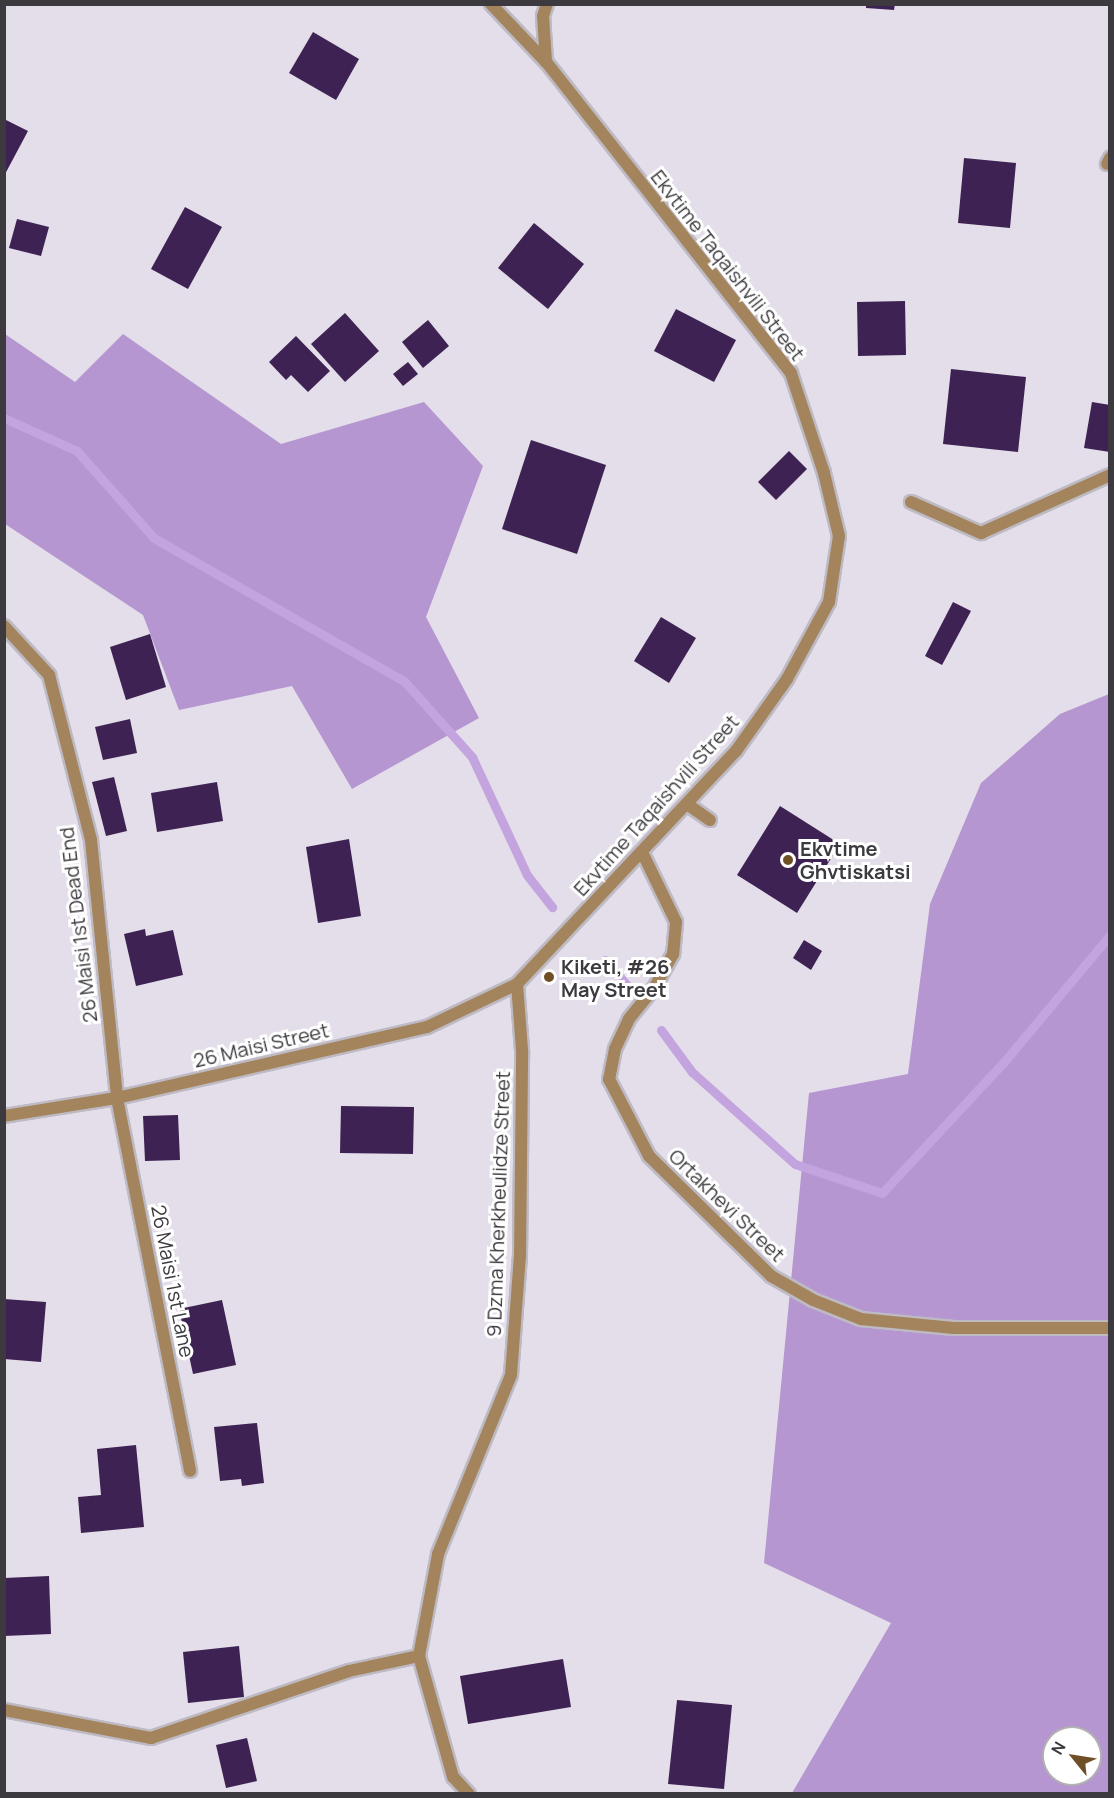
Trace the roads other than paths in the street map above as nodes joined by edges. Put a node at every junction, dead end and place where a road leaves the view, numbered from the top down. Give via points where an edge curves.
1 (491, 4) edge
2 (547, 4) edge
3 (546, 62) junction
4 (1110, 475) edge
5 (911, 501) dead end
6 (4, 626) edge
7 (687, 804) junction
8 (710, 820) dead end
9 (642, 852) junction
10 (517, 984) junction
11 (117, 1098) junction
12 (4, 1116) edge
13 (1110, 1328) edge
14 (190, 1471) dead end
15 (419, 1656) junction
16 (4, 1710) edge
17 (469, 1794) edge

1 - 3 street, Ekvtime Taqaishvili Street
2 - 3 street via 543,16
3 - 7 street, Ekvtime Taqaishvili Street via 791,373 824,472 839,536 829,602 787,679 736,751
4 - 5 street via 981,533
6 - 11 street, 26 Maisi 1st Dead End via 49,675 91,840
7 - 8 street
7 - 9 street, Ekvtime Taqaishvili Street
9 - 10 street, Ekvtime Taqaishvili Street
9 - 13 street, Ortakhevi Street via 676,922 673,954 654,988 629,1019 615,1049 609,1079 649,1156 771,1275 813,1300 861,1319 954,1328
10 - 11 street, 26 Maisi Street via 427,1027
10 - 15 street, 9 Dzma Kherkheulidze Street via 522,1050 520,1256 511,1375 438,1554
11 - 12 street, 26 Maisi Street
11 - 14 street, 26 Maisi 1st Lane
15 - 16 street via 350,1671 151,1738
15 - 17 street, 9 Dzma Kherkheulidze Street via 453,1777

